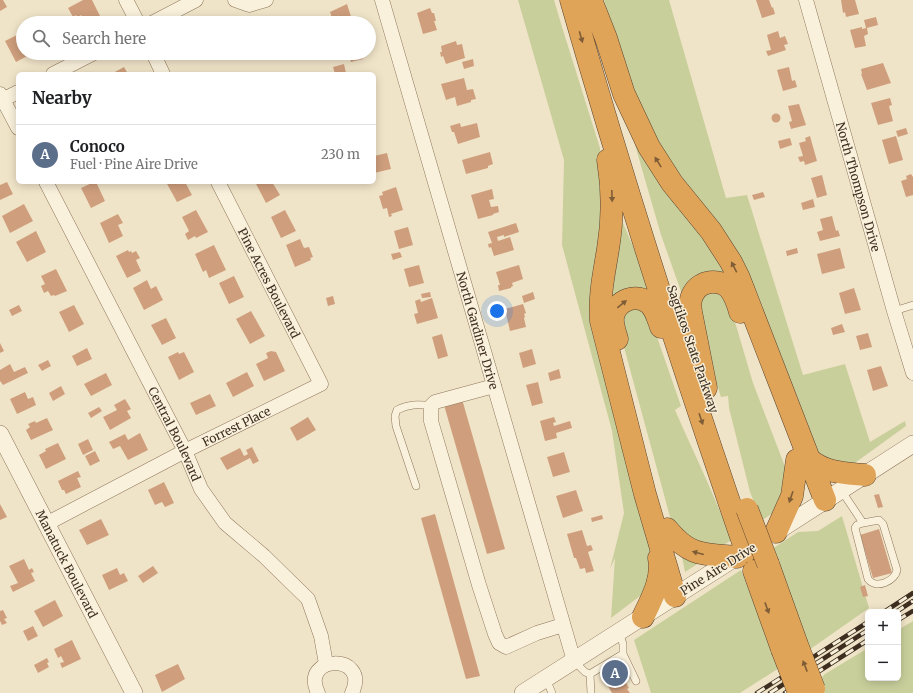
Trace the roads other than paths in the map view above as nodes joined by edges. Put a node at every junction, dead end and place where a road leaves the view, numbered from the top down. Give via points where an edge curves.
1 (126, 0) edge
2 (196, 0) edge
3 (235, 0) edge
4 (266, 0) edge
5 (382, 0) edge
6 (571, 0) edge
7 (586, 0) edge
8 (591, 0) edge
9 (806, 0) edge
10 (134, 16) edge
11 (165, 16) edge
12 (80, 60) edge
13 (157, 60) edge
14 (57, 72) edge
15 (163, 72) edge
16 (596, 88) junction
17 (16, 93) edge
18 (1, 98) edge
19 (16, 124) edge
20 (47, 184) edge
21 (219, 184) edge
22 (913, 306) edge
23 (894, 311) junction
24 (913, 373) edge
25 (321, 384) joint
26 (697, 385) junction
27 (494, 386) junction
28 (431, 406) junction
29 (0, 434) edge
30 (913, 444) edge
31 (185, 451) junction
32 (803, 460) junction
33 (865, 475) junction
34 (416, 486) dead end
35 (827, 499) junction
36 (863, 523) junction
37 (46, 524) junction
38 (660, 526) junction
39 (776, 532) junction
40 (737, 557) junction
41 (679, 594) junction
42 (643, 617) junction
43 (563, 625) junction
44 (619, 632) junction
45 (623, 654) junction
46 (574, 660) junction
47 (326, 664) junction
48 (590, 674) junction
49 (636, 681) dead end
50 (549, 686) edge
51 (810, 692) edge
52 (134, 693) edge
53 (318, 693) edge
54 (352, 693) edge
55 (524, 693) edge
56 (591, 693) edge

1 - 10 street
2 - 11 street
3 - 4 street via 249,5
5 - 27 street, North Gardiner Drive
6 -> 16 highway, Sagtikos State Parkway
7 - 26 highway, Sagtikos State Parkway via 609,87 671,283
32 -> 8 highway via 739,278 711,231 672,183 649,147 624,94
9 - 23 street, North Thompson Drive
12 - 14 street
13 - 15 street
16 - 26 highway, Sagtikos State Parkway
16 -> 38 highway via 612,204 600,296 601,322
17 - 18 street
18 - 19 street
20 - 31 street, Central Boulevard
21 - 25 street, Pine Acres Boulevard
22 - 23 lane
23 - 24 street, North Thompson Drive
25 - 31 street, Forrest Place
26 - 32 highway via 690,300 700,285 716,282 730,290 737,303
38 -> 26 highway via 614,331 613,319 619,305 636,298 649,304
26 - 51 highway, Sagtikos State Parkway, bridge via 789,646
27 - 28 street via 435,402
27 - 43 street, North Gardiner Drive
28 - 34 lane via 404,406 395,416
28 - 43 street via 433,429 479,585 499,643 506,647
29 - 37 street, Manatuck Boulevard
30 - 33 street, Pine Aire Drive
31 - 37 street, Forrest Place
31 - 47 street, Central Boulevard via 201,489 225,524 264,556 308,599 321,636
32 - 33 highway via 832,472
32 - 35 highway
32 -> 39 highway via 792,496
33 - 35 street, Pine Aire Drive
35 - 36 lane
35 - 39 street, Pine Aire Drive
36 - 36 lane via 879,520 883,524 897,570 893,579 877,584 868,579 855,528
37 - 52 street, Manatuck Boulevard
40 -> 38 highway via 692,551
38 - 41 highway
38 - 42 highway via 660,575
39 - 40 street, Pine Aire Drive
40 - 41 street, Pine Aire Drive
41 - 42 street, Pine Aire Drive
42 - 44 street, Pine Aire Drive
43 - 46 street, North Gardiner Drive
44 - 45 lane
44 - 46 street, Pine Aire Drive
45 - 48 lane
45 - 49 lane
46 - 48 lane
46 - 50 street, Pine Aire Drive
47 - 53 street via 315,678
47 - 54 street via 335,662 351,669 355,677
48 - 56 lane
50 - 55 street, Pine Aire Drive

